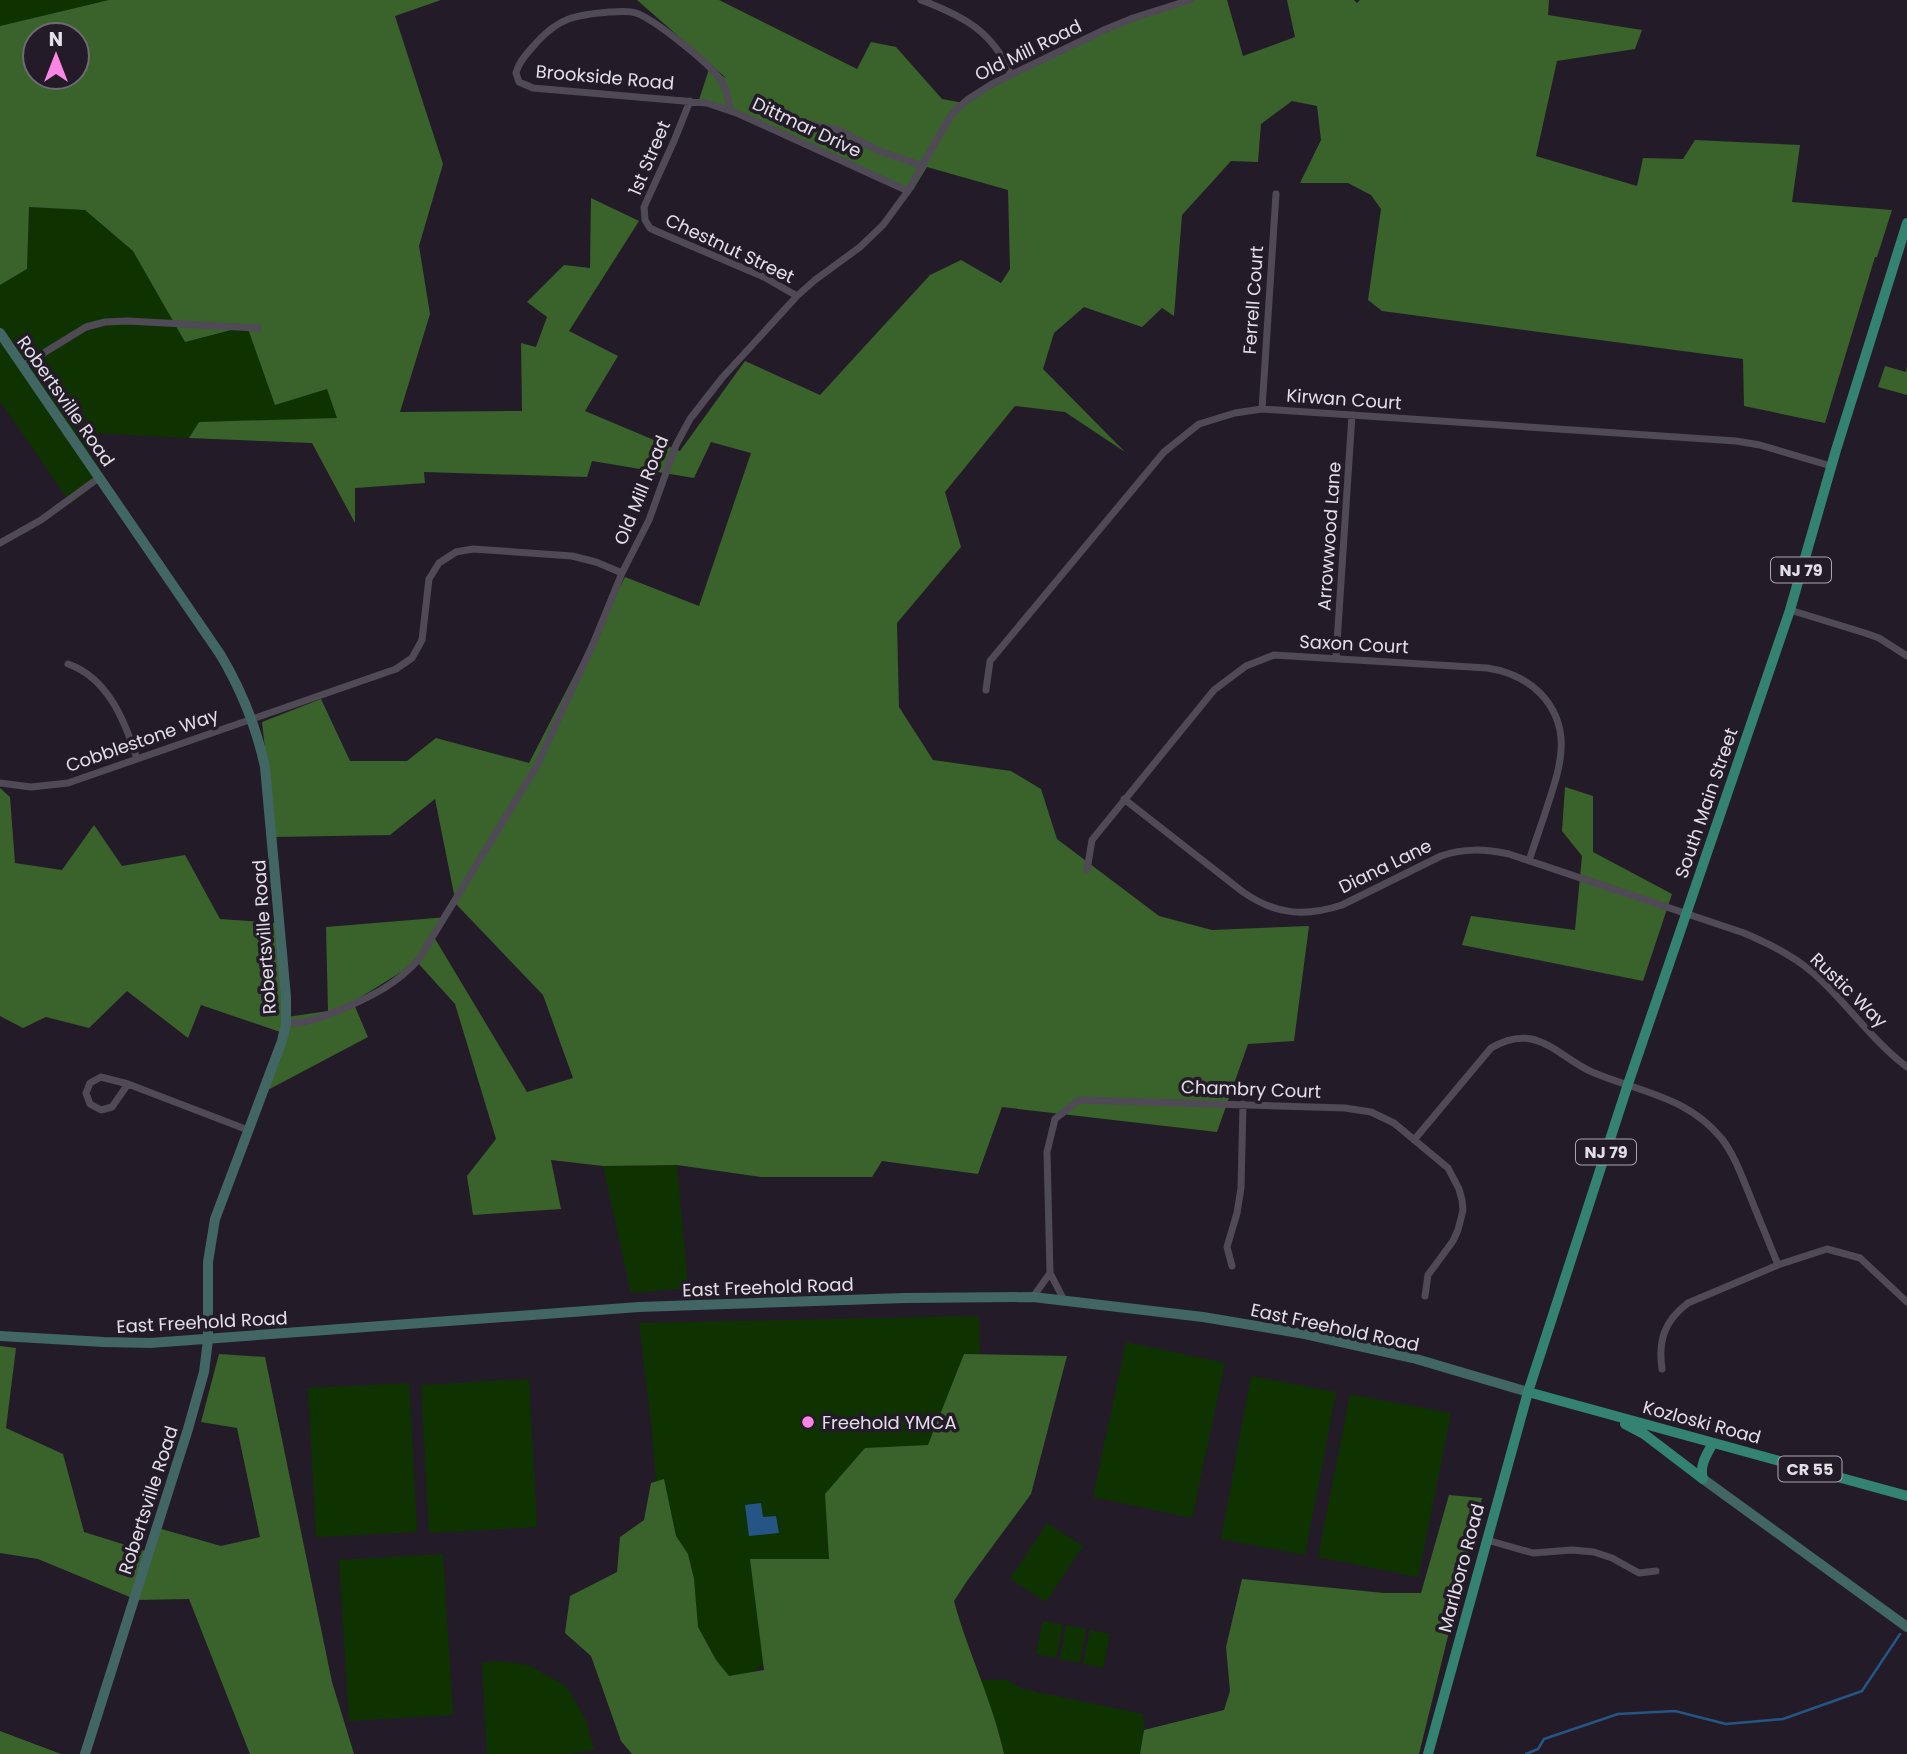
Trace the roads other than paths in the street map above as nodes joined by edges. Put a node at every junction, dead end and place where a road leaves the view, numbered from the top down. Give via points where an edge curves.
1 (920, 0) edge
2 (1151, 0) edge
3 (1190, 0) edge
4 (1155, 11) junction
5 (1011, 75) junction
6 (690, 101) junction
7 (730, 110) junction
8 (779, 117) dead end
9 (923, 166) junction
10 (908, 191) junction
11 (1276, 194) dead end
12 (1907, 223) edge
13 (650, 228) joint
14 (797, 296) junction
15 (258, 328) dead end
16 (0, 333) edge
17 (24, 365) junction
18 (1262, 409) junction
19 (1352, 415) junction
20 (1831, 466) junction
21 (100, 477) junction
22 (0, 543) edge
23 (622, 573) junction
24 (1790, 610) junction
25 (1907, 656) edge
26 (1336, 658) junction
27 (68, 664) dead end
28 (986, 690) dead end
29 (252, 720) junction
30 (137, 759) junction
31 (0, 783) edge
32 (1125, 799) junction
33 (1529, 861) junction
34 (1087, 870) dead end
35 (1686, 914) junction
36 (286, 1024) junction
37 (1907, 1067) edge
38 (128, 1084) junction
39 (1628, 1084) junction
40 (1243, 1104) junction
41 (248, 1130) junction
42 (1414, 1140) junction
43 (1778, 1265) junction
44 (1232, 1266) dead end
45 (1050, 1273) junction
46 (1425, 1296) dead end
47 (1033, 1297) junction
48 (1064, 1300) junction
49 (1907, 1302) edge
50 (0, 1336) edge
51 (208, 1340) junction
52 (1662, 1369) dead end
53 (1528, 1392) junction
54 (1604, 1413) junction
55 (1713, 1443) junction
56 (1703, 1479) junction
57 (1907, 1496) edge
58 (1487, 1540) junction
59 (1656, 1571) dead end
60 (1907, 1627) edge
61 (85, 1754) edge
62 (1428, 1754) edge

1 - 5 street via 975,26 999,52
2 - 4 street
3 - 4 street, Old Mill Road
4 - 5 street, Old Mill Road
5 - 9 street, Old Mill Road via 982,89 955,111
6 - 7 street, Dittmar Drive
6 - 7 street, Brookside Road via 533,89 519,82 516,73 534,46 565,19 626,11 643,16 676,39 718,76
6 - 13 street, 1st Street via 644,207
7 - 10 street, Dittmar Drive
8 - 9 street via 839,130 879,151
9 - 10 street, Old Mill Road
10 - 14 street, Old Mill Road via 874,234
11 - 18 street, Ferrell Court
12 - 20 main road, South Main Street / NJ 79
13 - 14 street, Chestnut Street
14 - 23 street, Old Mill Road via 690,419
15 - 17 street via 104,322 86,327
16 - 17 street, Robertsville Road
17 - 21 street, Robertsville Road
18 - 19 street, Kirwan Court
18 - 28 street, Kirwan Court via 1199,424 1164,452 990,661
19 - 20 street, Kirwan Court via 1736,441
19 - 26 street, Arrowwood Lane
20 - 24 main road, South Main Street / NJ 79
21 - 22 street
21 - 29 street, Robertsville Road via 220,654
23 - 29 street, Cobblestone Way via 572,556 456,552 439,563 429,579 422,640 403,665
23 - 36 street, Old Mill Road via 536,767 419,959 401,978 374,995 317,1020
24 - 25 street via 1879,638
24 - 35 main road, South Main Street / NJ 79
26 - 32 street, Saxon Court via 1274,655 1246,666 1214,690
26 - 33 street, Saxon Court via 1499,670 1542,695 1557,720 1562,753
27 - 30 street via 96,680 124,722
29 - 30 street, Cobblestone Way
29 - 36 street, Robertsville Road via 268,788
30 - 31 street, Cobblestone Way via 68,783 31,787
32 - 33 street, Diana Lane via 1255,901 1282,911 1320,912 1342,905 1452,852 1492,850
32 - 34 street, Saxon Court via 1092,840
33 - 35 street, Diana Lane
35 - 37 street, Rustic Way via 1744,933 1792,957
35 - 39 main road, South Main Street / NJ 79
36 - 41 street, Robertsville Road
38 - 38 street via 112,1107 95,1108 87,1099 88,1087 95,1079
38 - 41 street
39 - 42 street via 1583,1067 1532,1039 1512,1039 1482,1056
39 - 43 street via 1682,1105 1722,1140 1740,1170
39 - 53 main road, South Main Street / NJ 79
40 - 42 street, Chambry Court via 1359,1109 1381,1116
40 - 44 street via 1241,1188 1227,1247
40 - 45 street, Chambry Court via 1079,1100 1055,1119 1047,1152
41 - 51 street, Robertsville Road via 211,1235
42 - 46 street, Chambry Court via 1448,1168 1462,1200 1462,1220 1428,1275
43 - 49 street via 1827,1249 1860,1258
43 - 52 street via 1679,1309 1665,1331 1660,1349
45 - 47 street
45 - 48 street, Chambry Court
47 - 48 street, East Freehold Road
47 - 51 street, East Freehold Road via 639,1307
48 - 53 street, East Freehold Road via 1305,1334 1413,1358
50 - 51 street, East Freehold Road via 150,1343
51 - 61 street, Robertsville Road via 188,1429
53 - 54 main road, Kozloski Road / CR 55
53 - 58 main road, Marlboro Road / NJ 79
54 - 55 main road, Kozloski Road / CR 55
54 - 56 main road via 1644,1434
55 - 56 main road via 1703,1462
55 - 57 main road, Kozloski Road / CR 55
56 - 60 street
58 - 59 street via 1533,1553 1594,1552 1639,1573
58 - 62 main road, Marlboro Road / NJ 79

